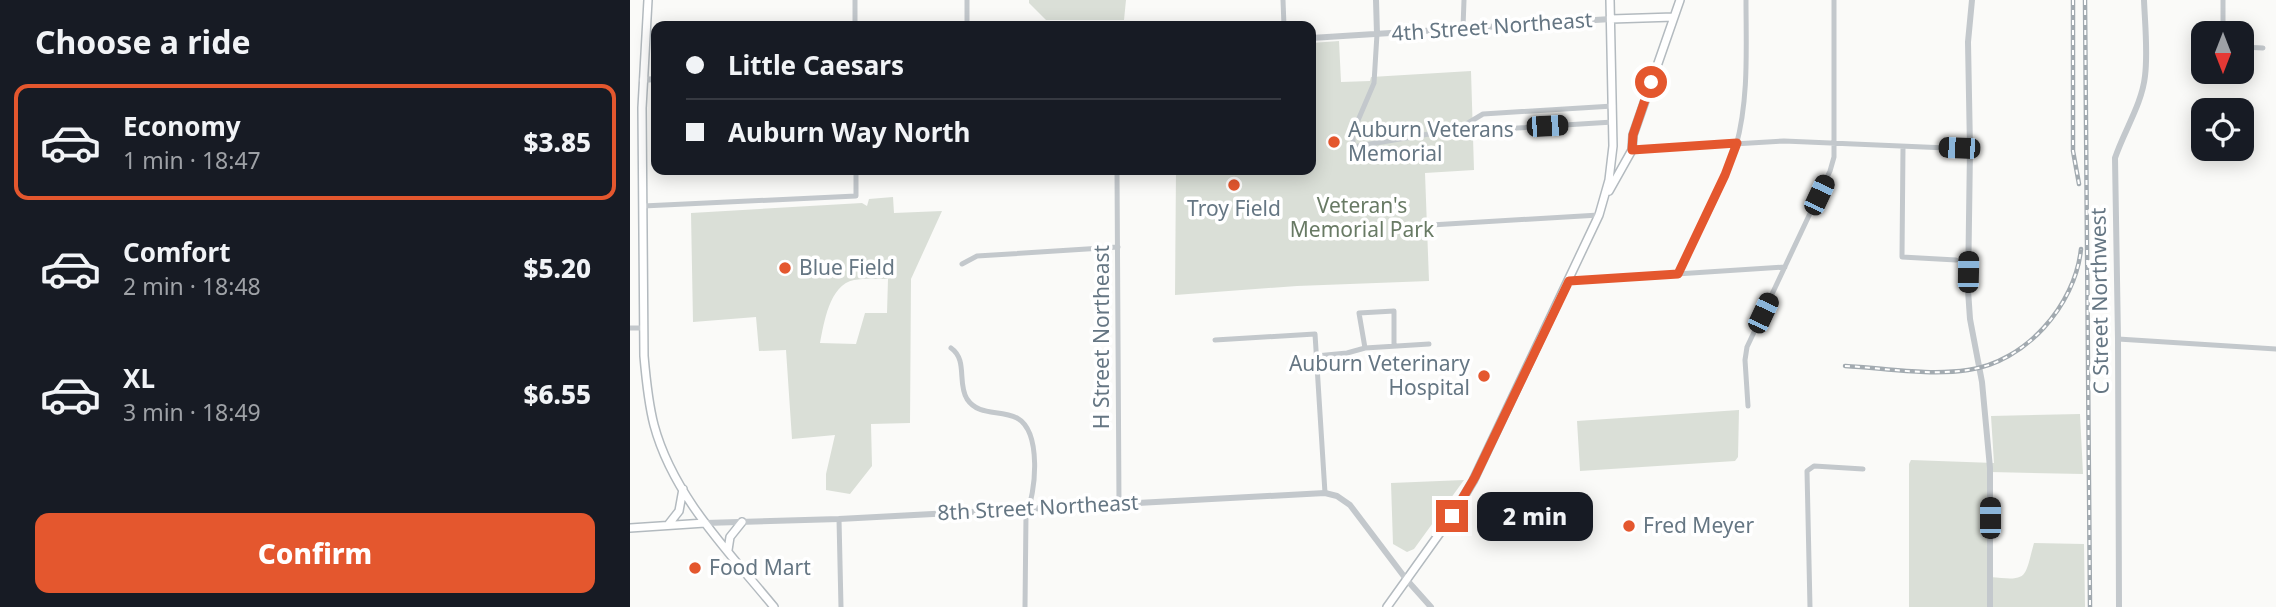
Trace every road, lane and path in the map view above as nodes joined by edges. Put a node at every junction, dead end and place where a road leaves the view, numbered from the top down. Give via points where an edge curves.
1 (648, 0) edge
2 (855, 0) edge
3 (967, 0) edge
4 (1283, 0) edge
5 (1376, 0) edge
6 (1464, 0) edge
7 (1610, 0) edge
8 (1680, 0) edge
9 (1746, 0) edge
10 (1833, 0) edge
11 (1972, 0) edge
12 (2144, 0) edge
13 (2223, 0) edge
14 (1674, 16) junction
15 (1611, 19) junction
16 (855, 21) edge
17 (967, 21) edge
18 (1284, 21) edge
19 (2223, 21) edge
20 (1463, 29) junction
21 (1377, 34) junction
22 (1316, 38) edge
23 (2254, 48) edge
24 (2263, 48) dead end
25 (651, 79) edge
26 (642, 80) junction
27 (1613, 106) junction
28 (1546, 110) junction
29 (1613, 122) junction
30 (1547, 126) junction
31 (1458, 129) junction
32 (1835, 142) junction
33 (1737, 143) junction
34 (1903, 147) junction
35 (1970, 149) junction
36 (1632, 150) junction
37 (856, 175) edge
38 (1117, 175) edge
39 (1605, 197) junction
40 (643, 206) junction
41 (1599, 215) junction
42 (1431, 225) dead end
43 (1118, 247) junction
44 (1956, 260) dead end
45 (962, 264) dead end
46 (1785, 267) junction
47 (1678, 274) junction
48 (1569, 281) junction
49 (630, 328) edge
50 (645, 328) junction
51 (2118, 339) junction
52 (1215, 340) dead end
53 (1429, 344) dead end
54 (1394, 346) junction
55 (951, 348) dead end
56 (1365, 348) junction
57 (2276, 349) edge
58 (1316, 356) junction
59 (1748, 406) dead end
60 (1863, 469) dead end
61 (682, 489) junction
62 (1325, 492) junction
63 (1119, 504) junction
64 (1029, 508) junction
65 (839, 519) junction
66 (742, 522) junction
67 (705, 523) junction
68 (667, 525) junction
69 (630, 528) edge
70 (728, 551) junction
71 (1406, 579) junction
72 (775, 607) edge
73 (841, 607) edge
74 (1025, 607) edge
75 (1387, 607) edge
76 (1432, 607) edge
77 (1810, 607) edge
78 (1990, 607) edge
79 (2119, 607) edge

1 - 26 main road
2 - 16 street
3 - 17 street
4 - 18 street
5 - 21 street
6 - 20 street
7 - 15 main road
8 - 14 main road
9 - 33 street via 1744,97
10 - 32 street
11 - 35 street
12 - 51 street, C Street Northwest via 2146,77 2115,158
13 - 19 street
14 - 15 main road, 4th Street Northeast
14 - 36 main road via 1633,135
15 - 20 street, 4th Street Northeast
15 - 27 main road
20 - 21 street, 4th Street Northeast
21 - 22 street, 4th Street Northeast
21 - 31 street via 1374,83 1353,131 1353,147
23 - 24 street
25 - 26 street
26 - 40 main road
27 - 28 street
27 - 29 main road
28 - 30 street
28 - 31 street via 1483,114
29 - 30 street
29 - 39 main road
30 - 31 street
32 - 33 street
32 - 34 street
32 - 46 street via 1830,171
33 - 36 street
33 - 47 street
34 - 35 street
34 - 44 street via 1902,257
35 - 78 street via 1968,290 1990,468
36 - 39 main road
37 - 40 street via 856,196
38 - 43 street, H Street Northeast
39 - 41 main road
40 - 50 main road
41 - 42 street
41 - 48 main road
43 - 45 street via 977,256
43 - 63 street, H Street Northeast
46 - 47 street
46 - 59 street via 1747,347
47 - 48 street
48 - 71 main road via 1468,491
49 - 50 street
50 - 61 main road via 647,388 654,424
51 - 57 street
51 - 79 street, C Street Northwest
52 - 58 street via 1315,334
53 - 54 street
54 - 56 street
54 - 56 street via 1394,311 1359,313
55 - 64 street via 960,360 967,400 982,411 1014,416 1024,423 1032,439
56 - 58 street
58 - 62 street
60 - 77 street via 1814,466 1807,471
61 - 67 main road
61 - 68 main road via 679,511
62 - 63 street, 8th Street Northeast
62 - 71 street via 1350,505
63 - 64 street, 8th Street Northeast
64 - 65 street, 8th Street Northeast
64 - 74 street
65 - 66 street, 8th Street Northeast
65 - 73 street
66 - 67 street, 8th Street Northeast
66 - 70 main road via 730,537
67 - 68 main road, 8th Street Northeast
67 - 70 main road
68 - 69 main road, 8th Street Northeast
70 - 72 main road
71 - 75 main road
71 - 76 street

